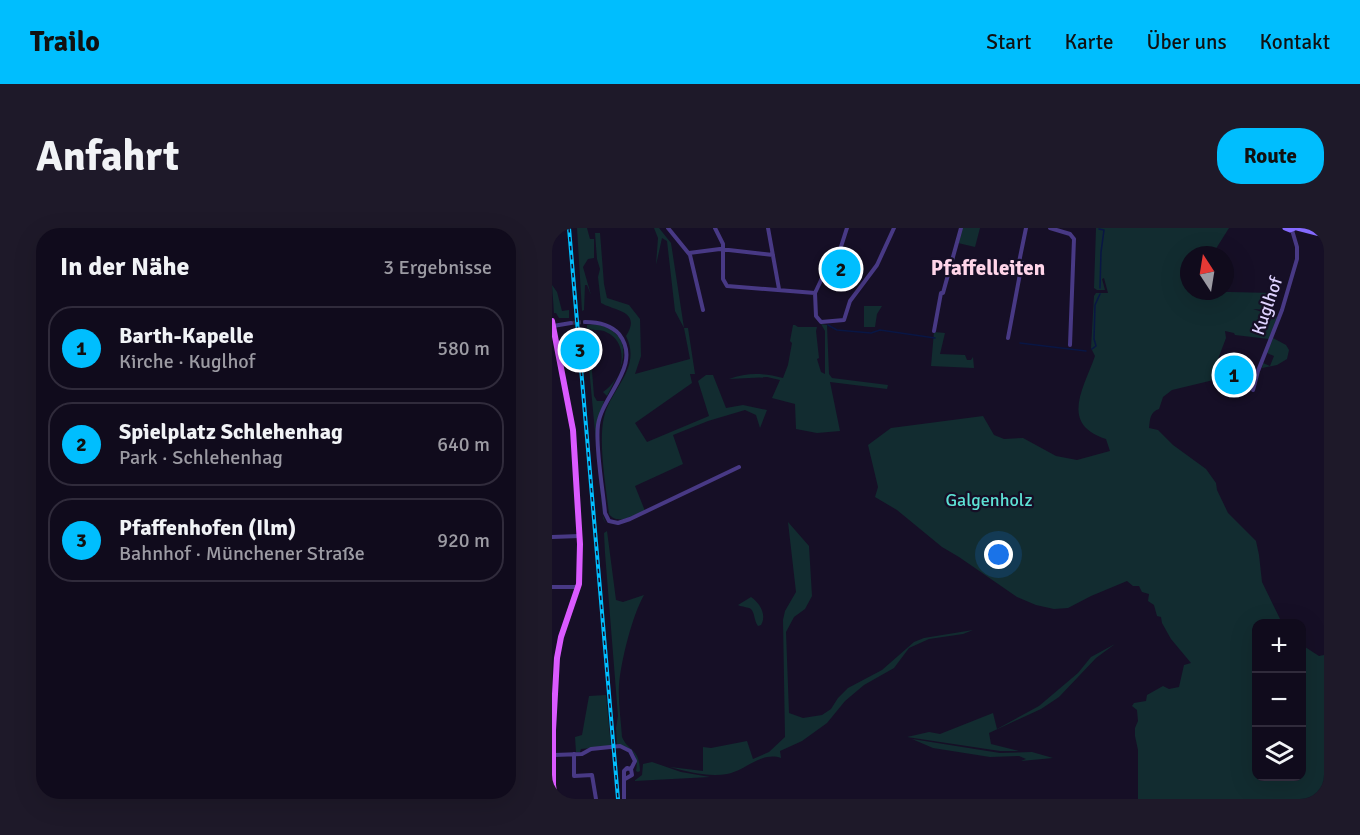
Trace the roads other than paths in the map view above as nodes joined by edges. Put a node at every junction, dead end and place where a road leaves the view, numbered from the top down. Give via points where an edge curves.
1 (668, 228) edge
2 (715, 228) edge
3 (768, 228) edge
4 (847, 228) edge
5 (894, 228) edge
6 (961, 228) edge
7 (1026, 228) edge
8 (1050, 228) edge
9 (1285, 228) edge
10 (1307, 228) edge
11 (1295, 229) edge
12 (1315, 233) junction
13 (1324, 235) edge
14 (723, 249) junction
15 (689, 253) junction
16 (773, 255) junction
17 (779, 289) junction
18 (815, 293) junction
19 (703, 310) dead end
20 (585, 322) tunnel mouth
21 (571, 323) tunnel mouth
22 (552, 324) edge
23 (934, 331) dead end
24 (1008, 338) dead end
25 (1070, 345) dead end
26 (1253, 390) dead end
27 (739, 467) dead end
28 (580, 536) junction
29 (552, 537) edge
30 (552, 587) edge
31 (578, 588) junction
32 (554, 658) edge
33 (574, 754) junction
34 (553, 755) edge
35 (631, 769) junction
36 (625, 779) junction
37 (553, 791) edge
38 (555, 799) edge
39 (596, 799) edge
40 (624, 799) edge

1 - 15 street
2 - 14 street
3 - 16 street
4 - 18 street via 838,256
5 - 18 street via 877,266 850,301 844,320 821,321 816,316
6 - 23 street
7 - 24 street
8 - 25 street via 1073,236
9 - 11 street
10 - 12 street
11 - 12 street
11 - 26 street, Kuglhof via 1297,252 1293,273
12 - 13 street
14 - 15 street
14 - 16 street
14 - 17 street via 723,280 727,286
15 - 19 street
16 - 17 street
17 - 18 street
20 - 27 street via 613,329 627,354 597,426 605,513 609,520 618,523 630,519
21 - 22 street
22 - 28 main road via 573,430
28 - 29 street
28 - 31 main road
30 - 31 street
31 - 32 main road
32 - 34 main road
33 - 34 street
33 - 35 street via 624,747 634,758
33 - 39 street via 574,776 592,775
34 - 37 main road
35 - 36 street via 632,775
35 - 36 street via 625,770
36 - 40 street
37 - 38 main road

